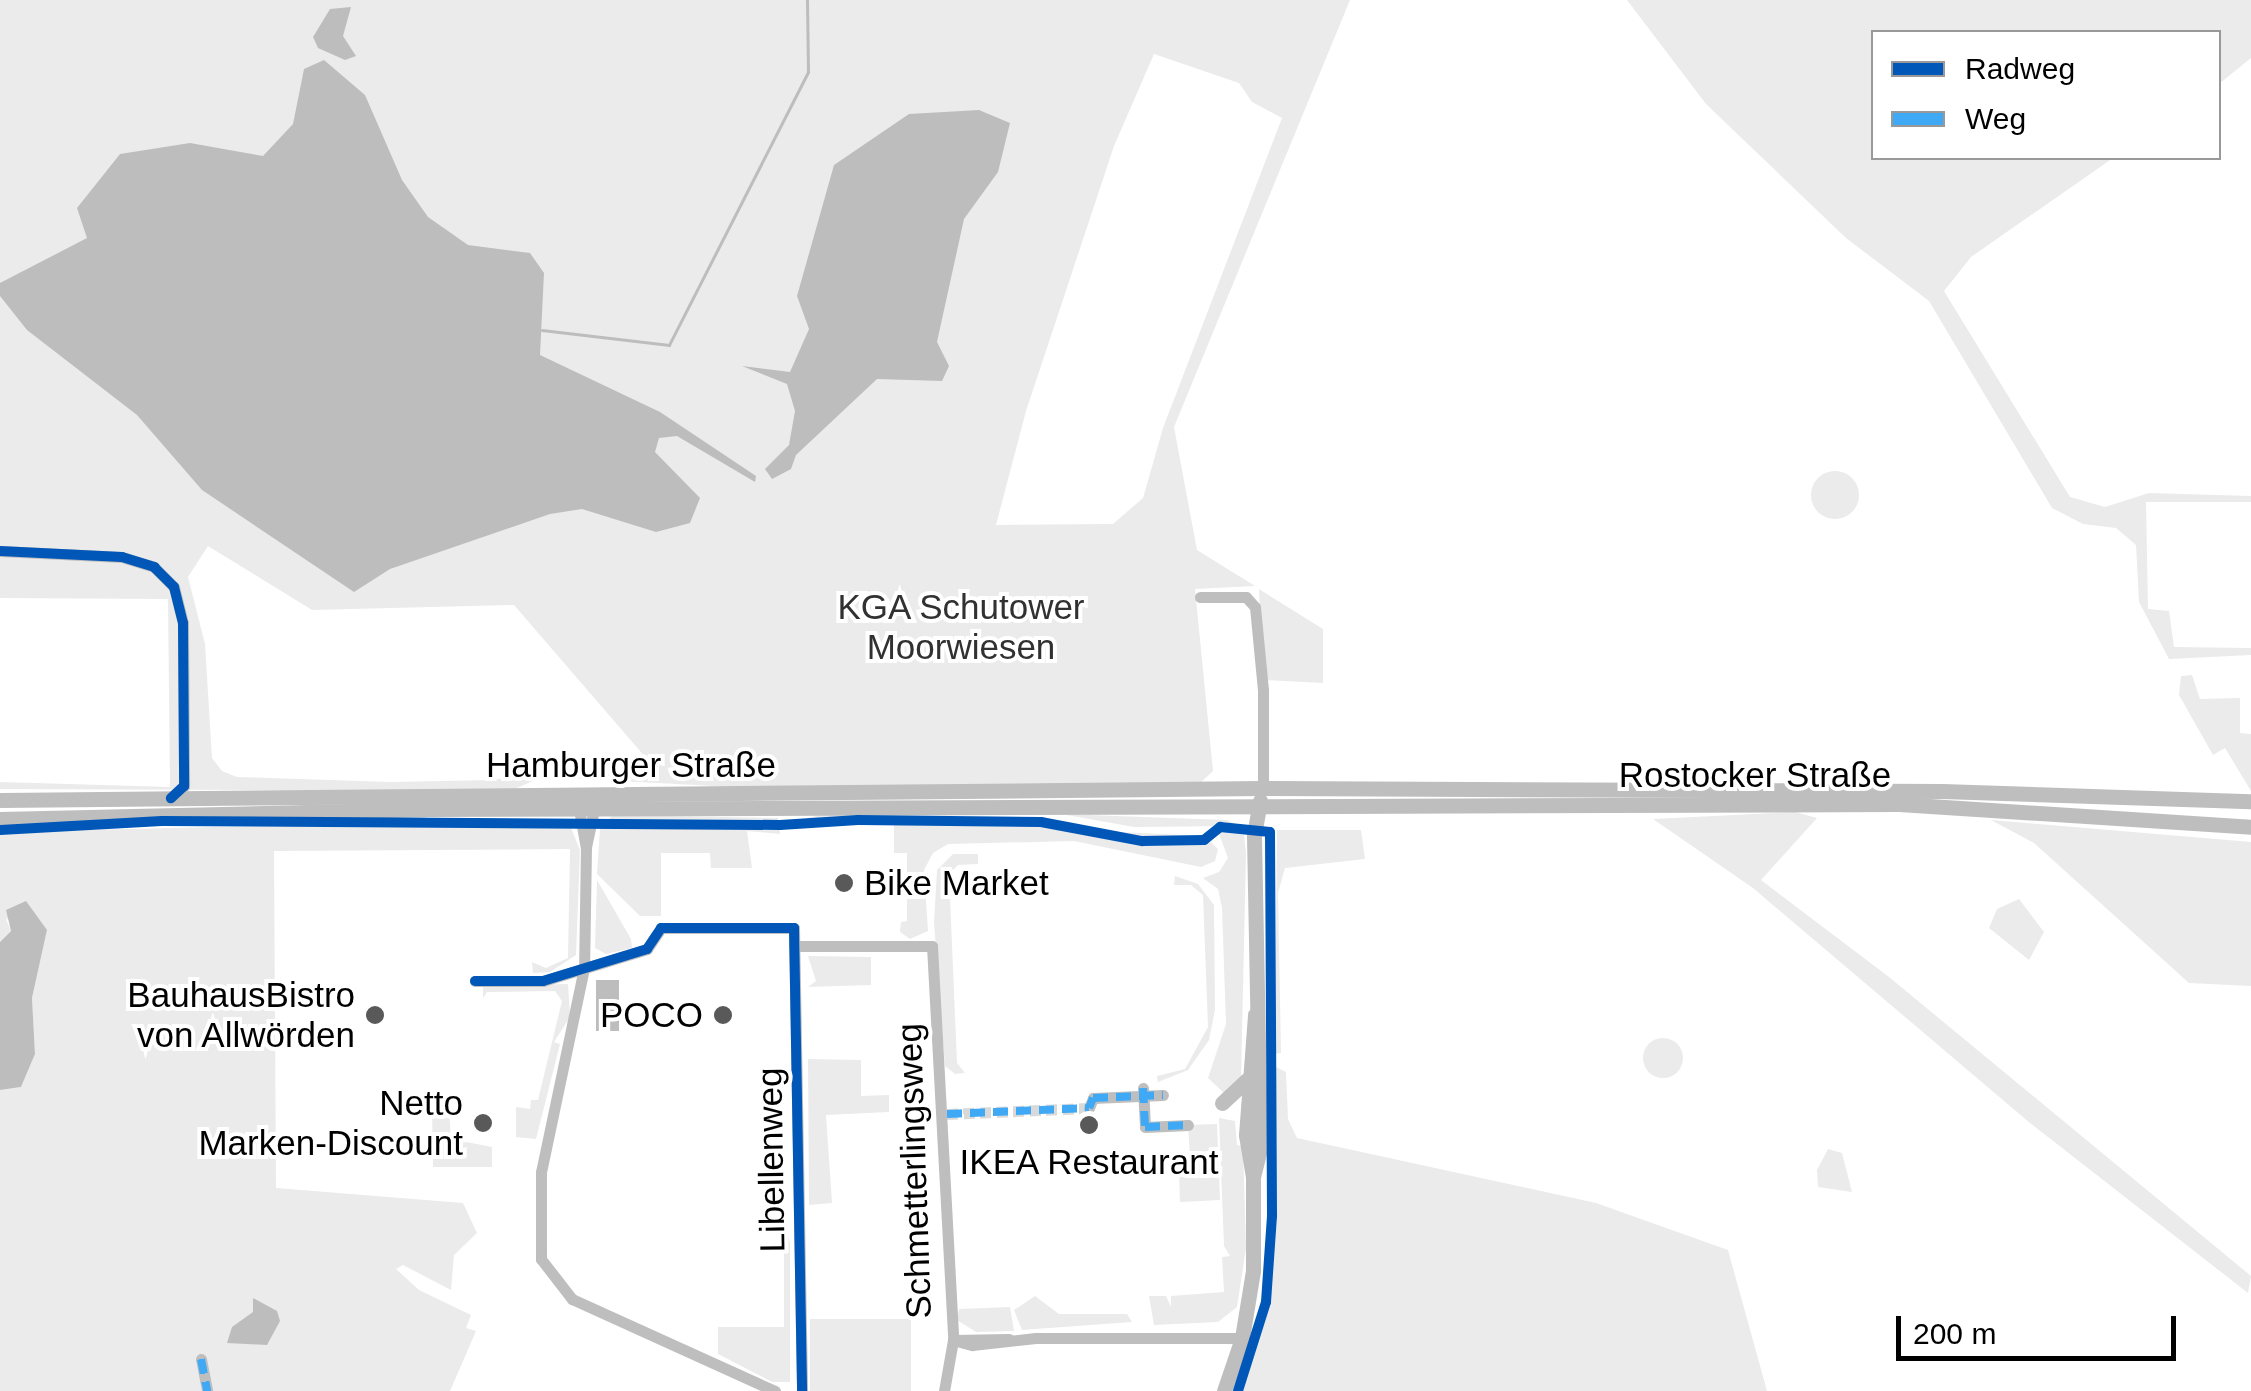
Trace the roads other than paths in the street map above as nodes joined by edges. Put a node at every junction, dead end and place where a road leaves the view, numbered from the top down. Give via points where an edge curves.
1 (0, 552) edge
2 (1200, 597) dead end
3 (1262, 788) junction
4 (172, 798) junction
5 (0, 800) edge
6 (586, 801) junction
7 (2251, 801) edge
8 (1259, 810) junction
9 (0, 819) edge
10 (2251, 827) edge
11 (794, 946) junction
12 (584, 968) junction
13 (475, 981) dead end
14 (1255, 1014) junction
15 (1249, 1076) junction
16 (1143, 1092) junction
17 (1163, 1095) dead end
18 (1222, 1104) dead end
19 (1089, 1108) tunnel mouth
20 (1188, 1125) dead end
21 (1253, 1178) junction
22 (1242, 1338) junction
23 (953, 1340) junction
24 (201, 1358) dead end
25 (207, 1391) edge
26 (776, 1391) edge
27 (802, 1391) edge
28 (944, 1391) edge
29 (1224, 1391) edge

1 - 4 street via 122,557 154,567 174,587 183,624 184,786
2 - 3 street via 1246,597 1255,607 1264,690
3 - 6 main road, Hamburger Straße
3 - 7 main road, Rostocker Straße via 1942,791
3 - 8 main road
4 - 5 main road, Hamburger Straße
4 - 6 main road, Hamburger Straße
6 - 8 main road, Hamburger Straße
6 - 9 main road, Hamburger Straße
6 - 12 street
8 - 10 main road, Rostocker Straße via 1948,805
8 - 14 main road
11 - 12 street, Libellenweg via 794,928 662,928 647,949
11 - 23 street, Schmetterlingsweg via 932,946
11 - 27 street, Libellenweg
12 - 13 street via 543,980
12 - 26 street via 541,1172 539,1245 548,1276 572,1299
14 - 15 main road
14 - 21 main road via 1261,1032 1260,1148
15 - 18 main road via 1236,1097
15 - 21 main road via 1246,1160
16 - 17 street
16 - 19 street via 1094,1098
16 - 20 street via 1144,1127
21 - 22 main road via 1253,1271
22 - 23 street
22 - 29 main road
23 - 28 street, Schmetterlingsweg
24 - 25 street

